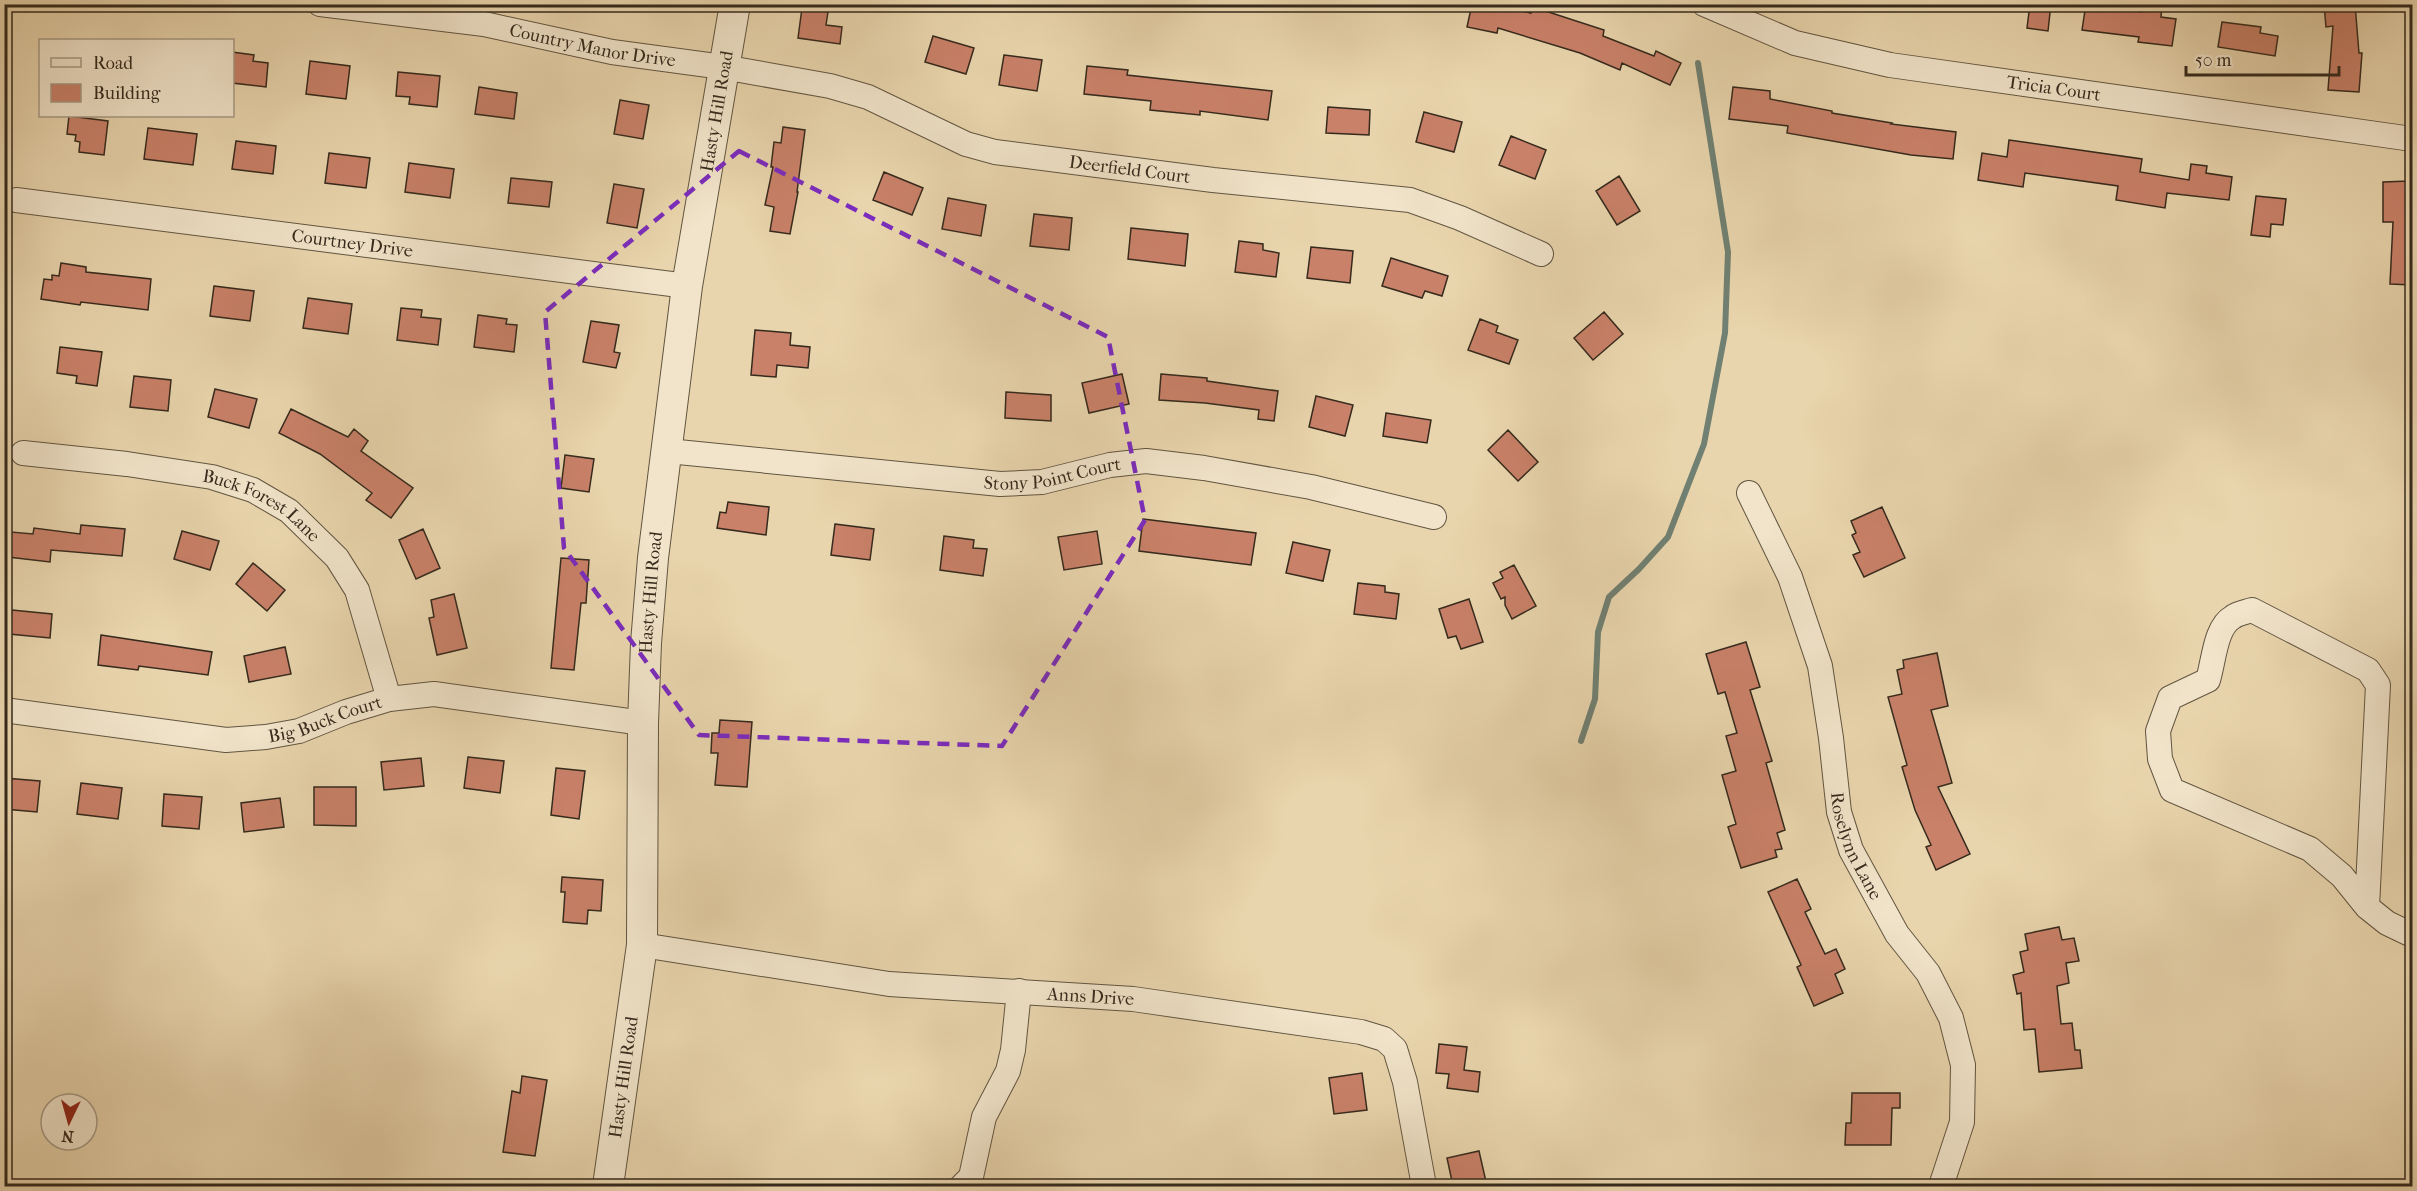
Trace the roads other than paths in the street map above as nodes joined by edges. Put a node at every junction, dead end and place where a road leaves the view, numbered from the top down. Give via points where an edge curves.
1 (320, 4) edge
2 (735, 4) edge
3 (1704, 4) edge
4 (723, 67) junction
5 (2412, 139) edge
6 (16, 200) dead end
7 (1540, 254) dead end
8 (687, 286) junction
9 (668, 451) junction
10 (23, 453) dead end
11 (1749, 493) dead end
12 (1434, 517) dead end
13 (389, 699) junction
14 (4, 710) edge
15 (643, 723) junction
16 (2367, 907) junction
17 (2412, 935) edge
18 (642, 945) junction
19 (1019, 991) junction
20 (608, 1186) edge
21 (962, 1186) edge
22 (1424, 1186) edge
23 (1941, 1186) edge

1 - 4 street, Country Manor Drive via 484,24 612,52
2 - 4 street, Hasty Hill Road
3 - 5 street, Tricia Court via 1796,43 1890,65
4 - 7 street, Deerfield Court via 830,86 868,97 966,144 995,152 1410,200
4 - 8 street, Hasty Hill Road
6 - 8 street, Courtney Drive
8 - 9 street, Hasty Hill Road
9 - 12 street, Stony Point Court via 1000,484 1042,482 1110,465 1146,461 1311,487
9 - 15 street, Hasty Hill Road via 651,580
10 - 13 street, Buck Forest Lane via 212,477 253,490 289,511 337,558 357,590
11 - 23 street, Roselynn Lane via 1791,577 1820,666 1839,812 1851,850 1897,934 1928,973 1951,1018 1963,1065 1962,1122
13 - 14 street, Big Buck Court via 299,731 226,740
13 - 15 street, Big Buck Court via 434,694
15 - 18 street, Hasty Hill Road
16 - 16 street via 2378,685 2368,670 2252,610 2231,617 2216,642 2208,680 2170,698 2158,731 2160,759 2172,790 2310,849 2342,876
16 - 17 street
18 - 19 street, Anns Drive via 889,984
18 - 20 street, Hasty Hill Road
19 - 21 street via 1008,1071 984,1117 971,1176
19 - 22 street, Anns Drive via 1133,999 1361,1032 1384,1039 1395,1049 1405,1082

